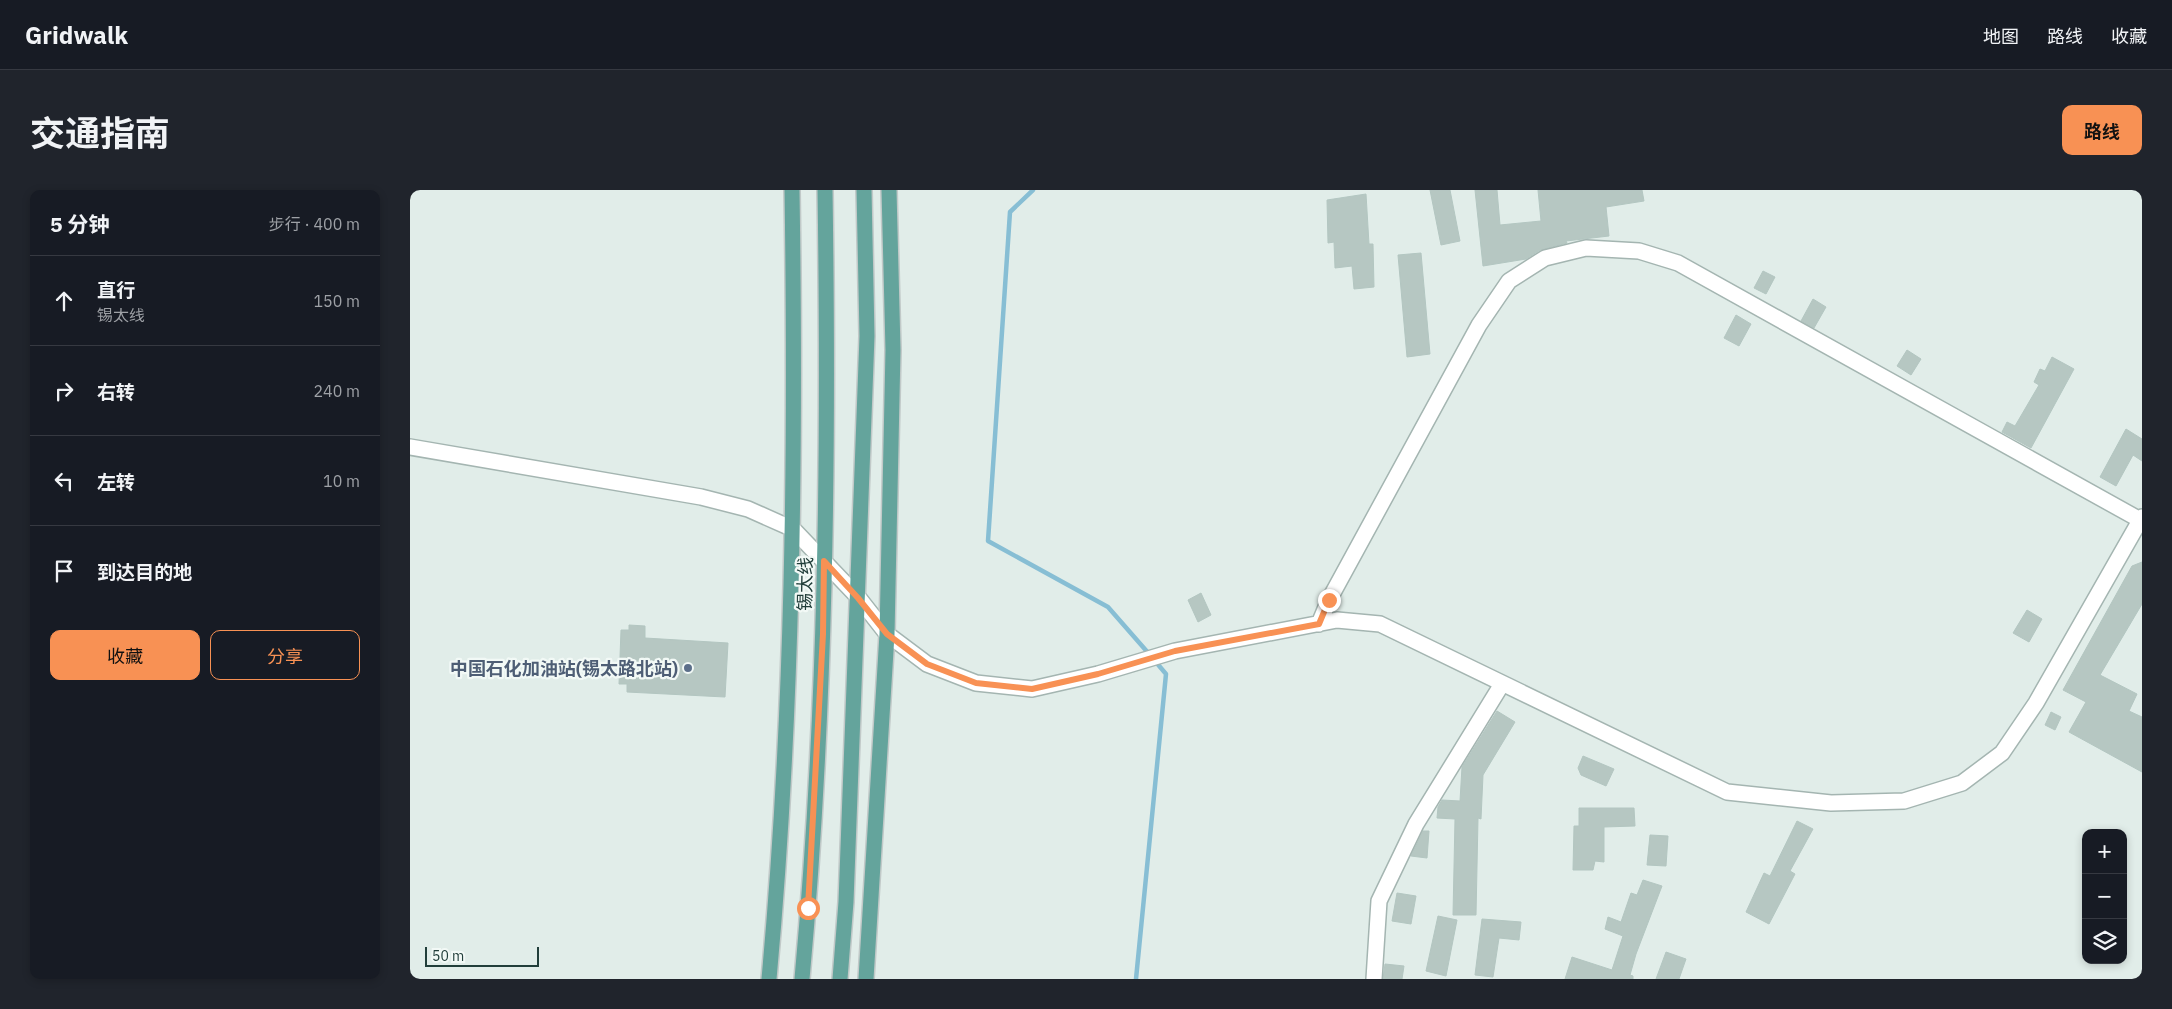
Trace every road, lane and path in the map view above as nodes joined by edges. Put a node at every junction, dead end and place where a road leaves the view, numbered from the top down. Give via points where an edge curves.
1 (792, 190) edge
2 (825, 190) edge
3 (864, 190) edge
4 (889, 190) edge
5 (410, 447) edge
6 (2142, 519) edge
7 (793, 529) junction
8 (824, 561) junction
9 (858, 598) junction
10 (1319, 624) junction
11 (887, 634) junction
12 (1502, 684) junction
13 (769, 979) edge
14 (802, 979) edge
15 (840, 979) edge
16 (866, 979) edge
17 (1374, 979) edge

1 - 7 main road
2 - 8 main road, 锡太线 via 828,379
3 - 9 main road via 867,336
4 - 11 main road via 893,350
5 - 7 street via 702,497 748,509
6 - 10 street via 1678,263 1639,251 1586,248 1546,258 1510,281 1478,325
6 - 12 street via 2036,703 2002,753 1962,783 1904,801 1831,803 1727,792
7 - 8 street
7 - 13 main road via 776,905
8 - 9 street
8 - 14 main road, 锡太线 via 823,634
9 - 11 street
9 - 15 main road
10 - 11 street via 1175,651 1032,689 976,683 927,664
10 - 12 street via 1337,620 1380,624
11 - 16 main road
12 - 17 street via 1416,824 1379,901

